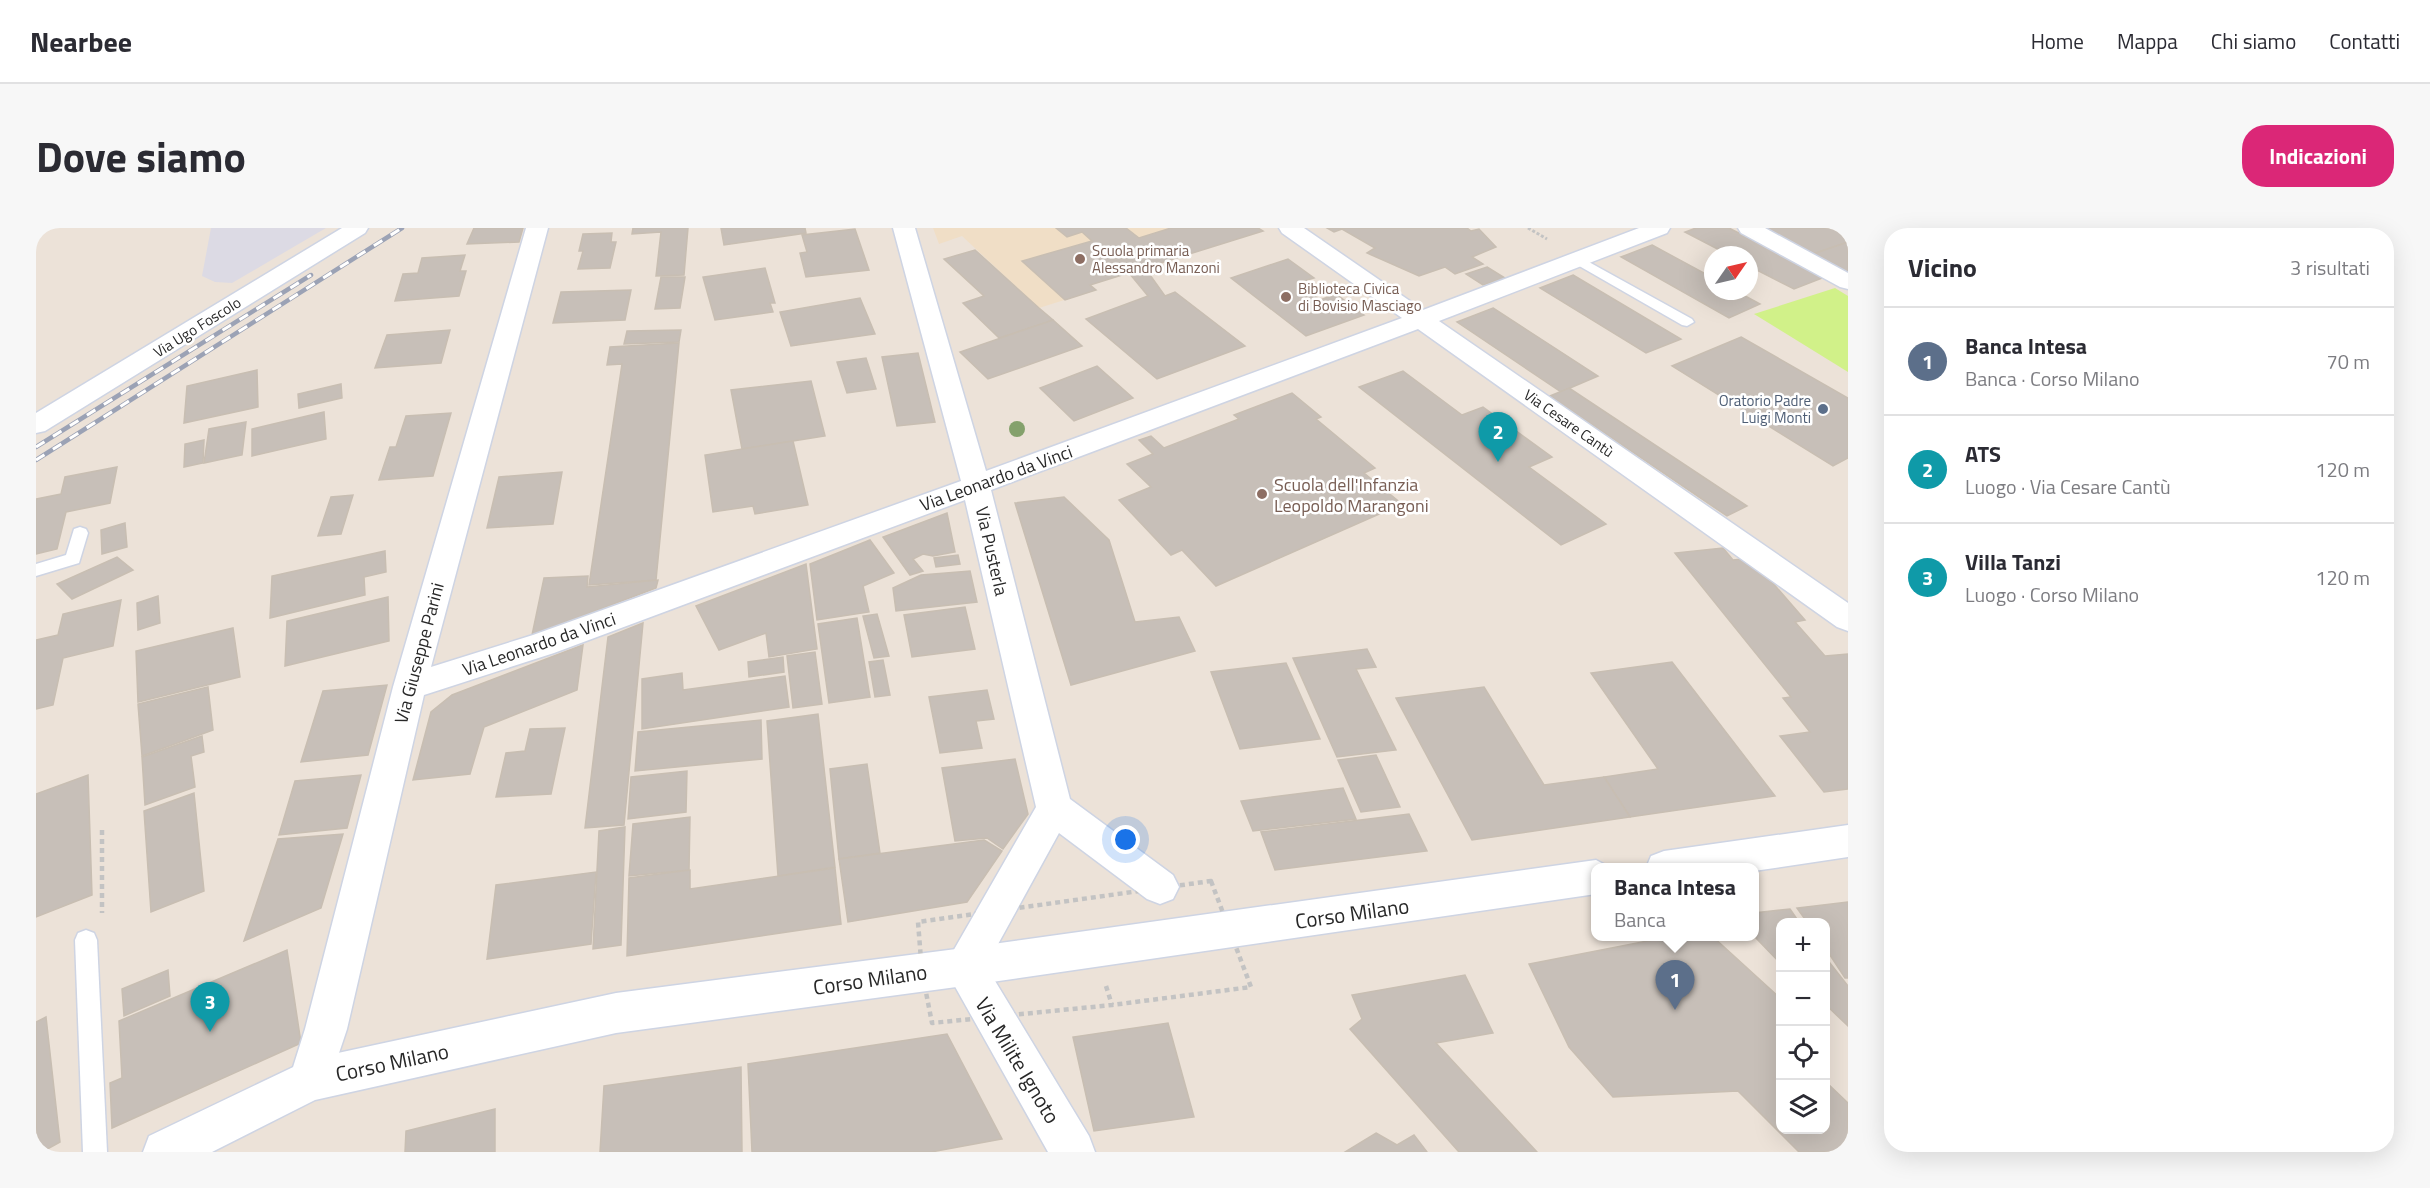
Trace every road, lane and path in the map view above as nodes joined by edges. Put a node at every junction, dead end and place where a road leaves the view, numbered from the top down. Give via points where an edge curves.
1 (357, 228) edge
2 (537, 228) edge
3 (904, 228) edge
4 (1290, 228) edge
5 (1659, 228) edge
6 (1749, 228) edge
7 (1578, 260) junction
8 (1848, 282) edge
9 (1422, 320) junction
10 (1687, 322) dead end
11 (36, 425) edge
12 (976, 485) junction
13 (80, 533) dead end
14 (36, 570) edge
15 (1848, 619) edge
16 (409, 687) junction
17 (1054, 808) junction
18 (102, 830) dead end
19 (1848, 841) edge
20 (1692, 863) edge
21 (1591, 879) edge
22 (1160, 887) dead end
23 (86, 940) joint
24 (964, 967) junction
25 (310, 1080) junction
26 (95, 1152) edge
27 (165, 1152) edge
28 (1073, 1152) edge

1 - 11 street, Via Ugo Foscolo
2 - 16 street, Via Giuseppe Parini
3 - 12 street, Via Pusterla
4 - 9 street, Via Cesare Cantù
5 - 7 street, Via Leonardo da Vinci
6 - 8 street
7 - 9 street, Via Leonardo da Vinci
7 - 10 lane
9 - 12 street, Via Leonardo da Vinci
9 - 15 street, Via Cesare Cantù
12 - 16 street, Via Leonardo da Vinci via 543,644
12 - 17 street, Via Pusterla
13 - 14 lane via 73,559
16 - 25 street, Via Giuseppe Parini via 326,1029
17 - 22 street
17 - 24 street
18 - 23 path via 102,914
19 - 20 street
21 - 24 street, Corso Milano
23 - 26 lane
24 - 25 street, Corso Milano via 616,1013
24 - 28 street, Via Milite Ignoto
25 - 27 street, Corso Milano

